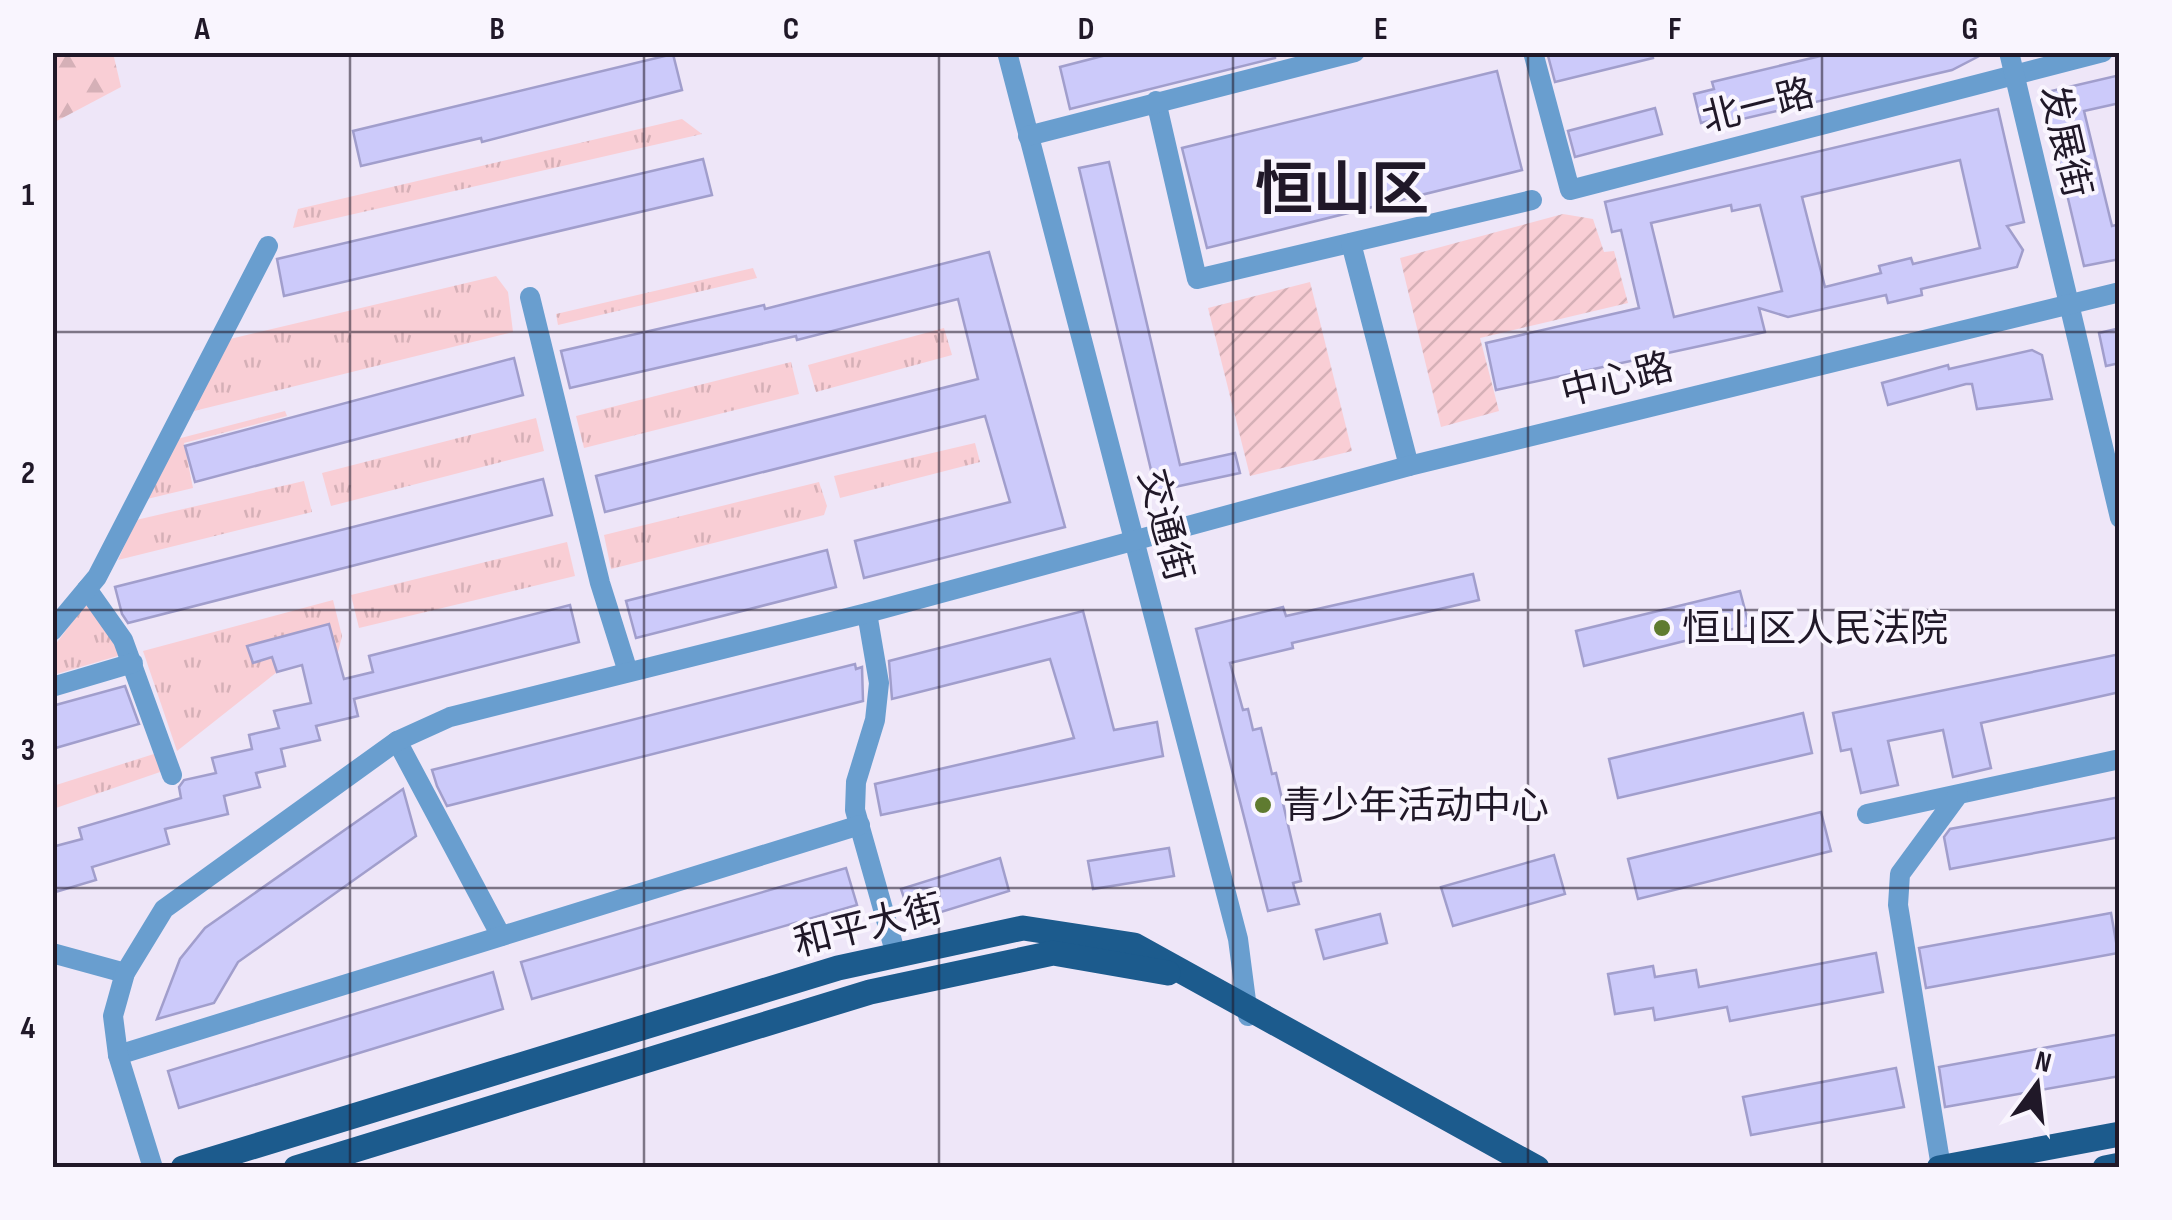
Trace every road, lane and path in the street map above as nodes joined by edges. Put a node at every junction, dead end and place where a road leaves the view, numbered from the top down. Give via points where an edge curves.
1 (1007, 52) edge
2 (1355, 52) edge
3 (1533, 52) edge
4 (2010, 52) edge
5 (2102, 52) edge
6 (2015, 75) junction
7 (1156, 101) junction
8 (1028, 136) junction
9 (1532, 200) dead end
10 (1351, 243) junction
11 (268, 246) dead end
12 (2120, 292) edge
13 (530, 298) dead end
14 (2069, 304) junction
15 (1408, 466) junction
16 (2115, 478) edge
17 (2120, 518) edge
18 (1134, 540) junction
19 (87, 589) junction
20 (867, 613) junction
21 (52, 631) edge
22 (133, 663) junction
23 (628, 672) junction
24 (52, 687) edge
25 (397, 741) junction
26 (2120, 759) edge
27 (172, 775) dead end
28 (1958, 794) junction
29 (1866, 814) dead end
30 (860, 825) junction
31 (500, 936) junction
32 (52, 953) edge
33 (896, 955) junction
34 (126, 972) junction
35 (1247, 1012) junction
36 (118, 1054) junction
37 (2120, 1134) edge
38 (2120, 1165) edge
39 (1940, 1167) edge
40 (153, 1168) edge
41 (183, 1168) edge
42 (296, 1168) edge
43 (1521, 1168) edge
44 (1537, 1168) edge
45 (2105, 1168) edge

1 - 8 street, 交通街
2 - 7 street
3 - 6 street, 北一路 via 1570,190
4 - 6 street, 发展街
5 - 6 street, 北一路
6 - 14 street, 发展街
7 - 8 street
7 - 10 street via 1197,279
8 - 18 street, 交通街
9 - 10 street
10 - 15 street
11 - 19 street
12 - 14 street, 中心路
13 - 23 street
14 - 15 street, 中心路
14 - 16 street, 发展街
15 - 18 street, 中心路
16 - 17 street, 发展街
18 - 20 street, 中心路
18 - 35 street, 交通街 via 1238,940
19 - 21 street
19 - 22 street
20 - 23 street, 中心路
20 - 30 street via 879,684 856,782
22 - 24 street
22 - 27 street
23 - 25 street, 中心路 via 450,717
25 - 31 street
25 - 34 street, 中心路 via 164,909
26 - 28 street
28 - 29 street
28 - 39 street via 1900,874 1898,905
30 - 31 street
30 - 33 street
31 - 36 street
32 - 34 street
33 - 35 main road, 和平大街 via 1023,928 1134,945
33 - 41 main road, 和平大街
34 - 36 street, 中心路 via 113,1016
35 - 42 main road, 和平大街 via 1162,970 1053,953 870,992
35 - 43 main road, 和平大街
35 - 44 main road, 和平大街
36 - 40 street, 中心路
37 - 39 main road
38 - 45 main road

